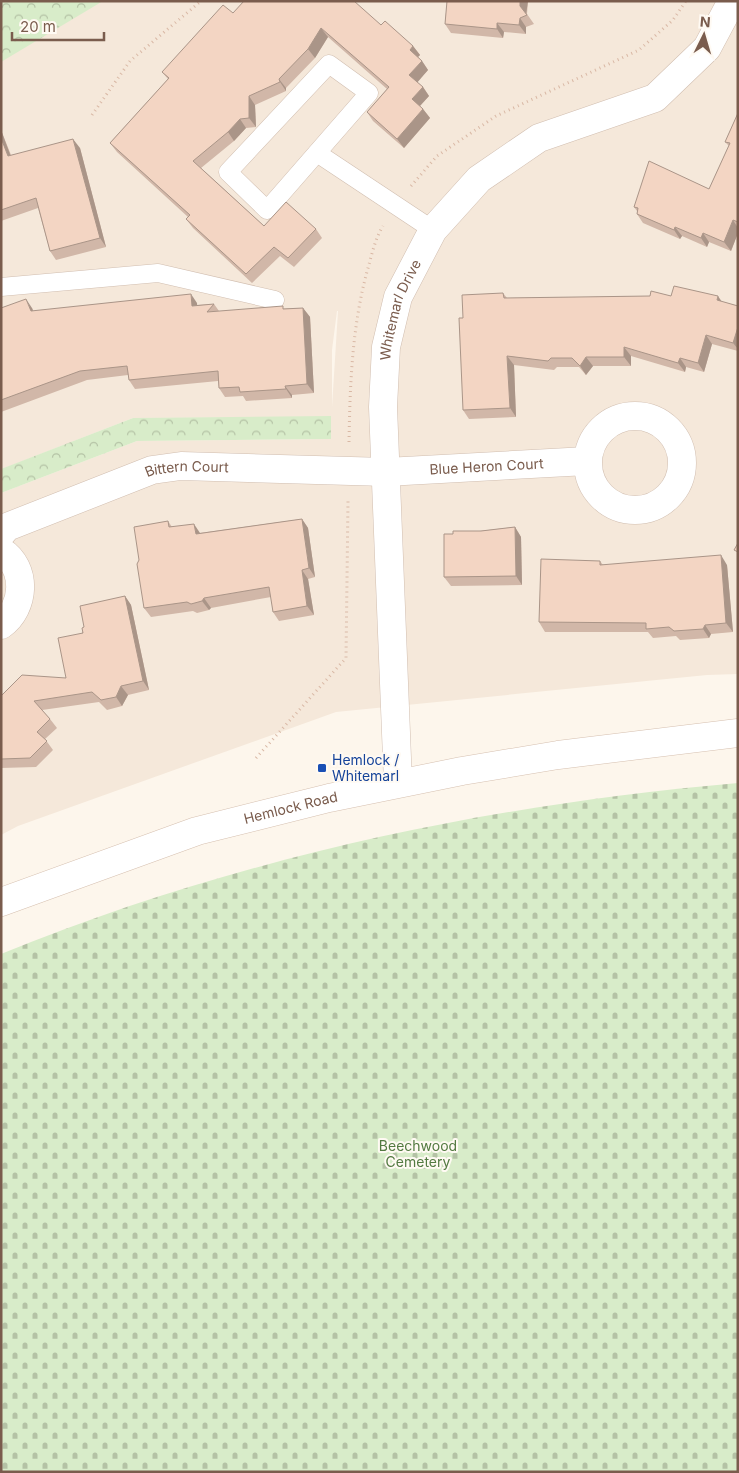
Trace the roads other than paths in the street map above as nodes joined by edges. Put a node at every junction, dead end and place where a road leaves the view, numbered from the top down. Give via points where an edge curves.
1 (732, 1) edge
2 (317, 153) junction
3 (433, 230) junction
4 (1, 287) edge
5 (275, 300) dead end
6 (587, 460) dead end
7 (386, 472) junction
8 (3, 532) edge
9 (1, 625) edge
10 (738, 733) edge
11 (398, 783) junction
12 (1, 902) edge

1 - 3 street, Whitemarl Drive via 707,48 655,98 539,138 479,179
2 - 2 lane via 369,93 329,64 228,172 267,210
2 - 3 lane
3 - 7 street, Whitemarl Drive via 398,297 386,347 383,407
4 - 5 lane via 158,273
6 - 7 street, Blue Heron Court
7 - 8 street, Bittern Court via 181,466 152,470
7 - 11 street, Whitemarl Drive
8 - 9 street, Bittern Court via 20,579 21,594 8,621
10 - 11 street, Hemlock Road via 558,755
11 - 12 street, Hemlock Road via 197,831

